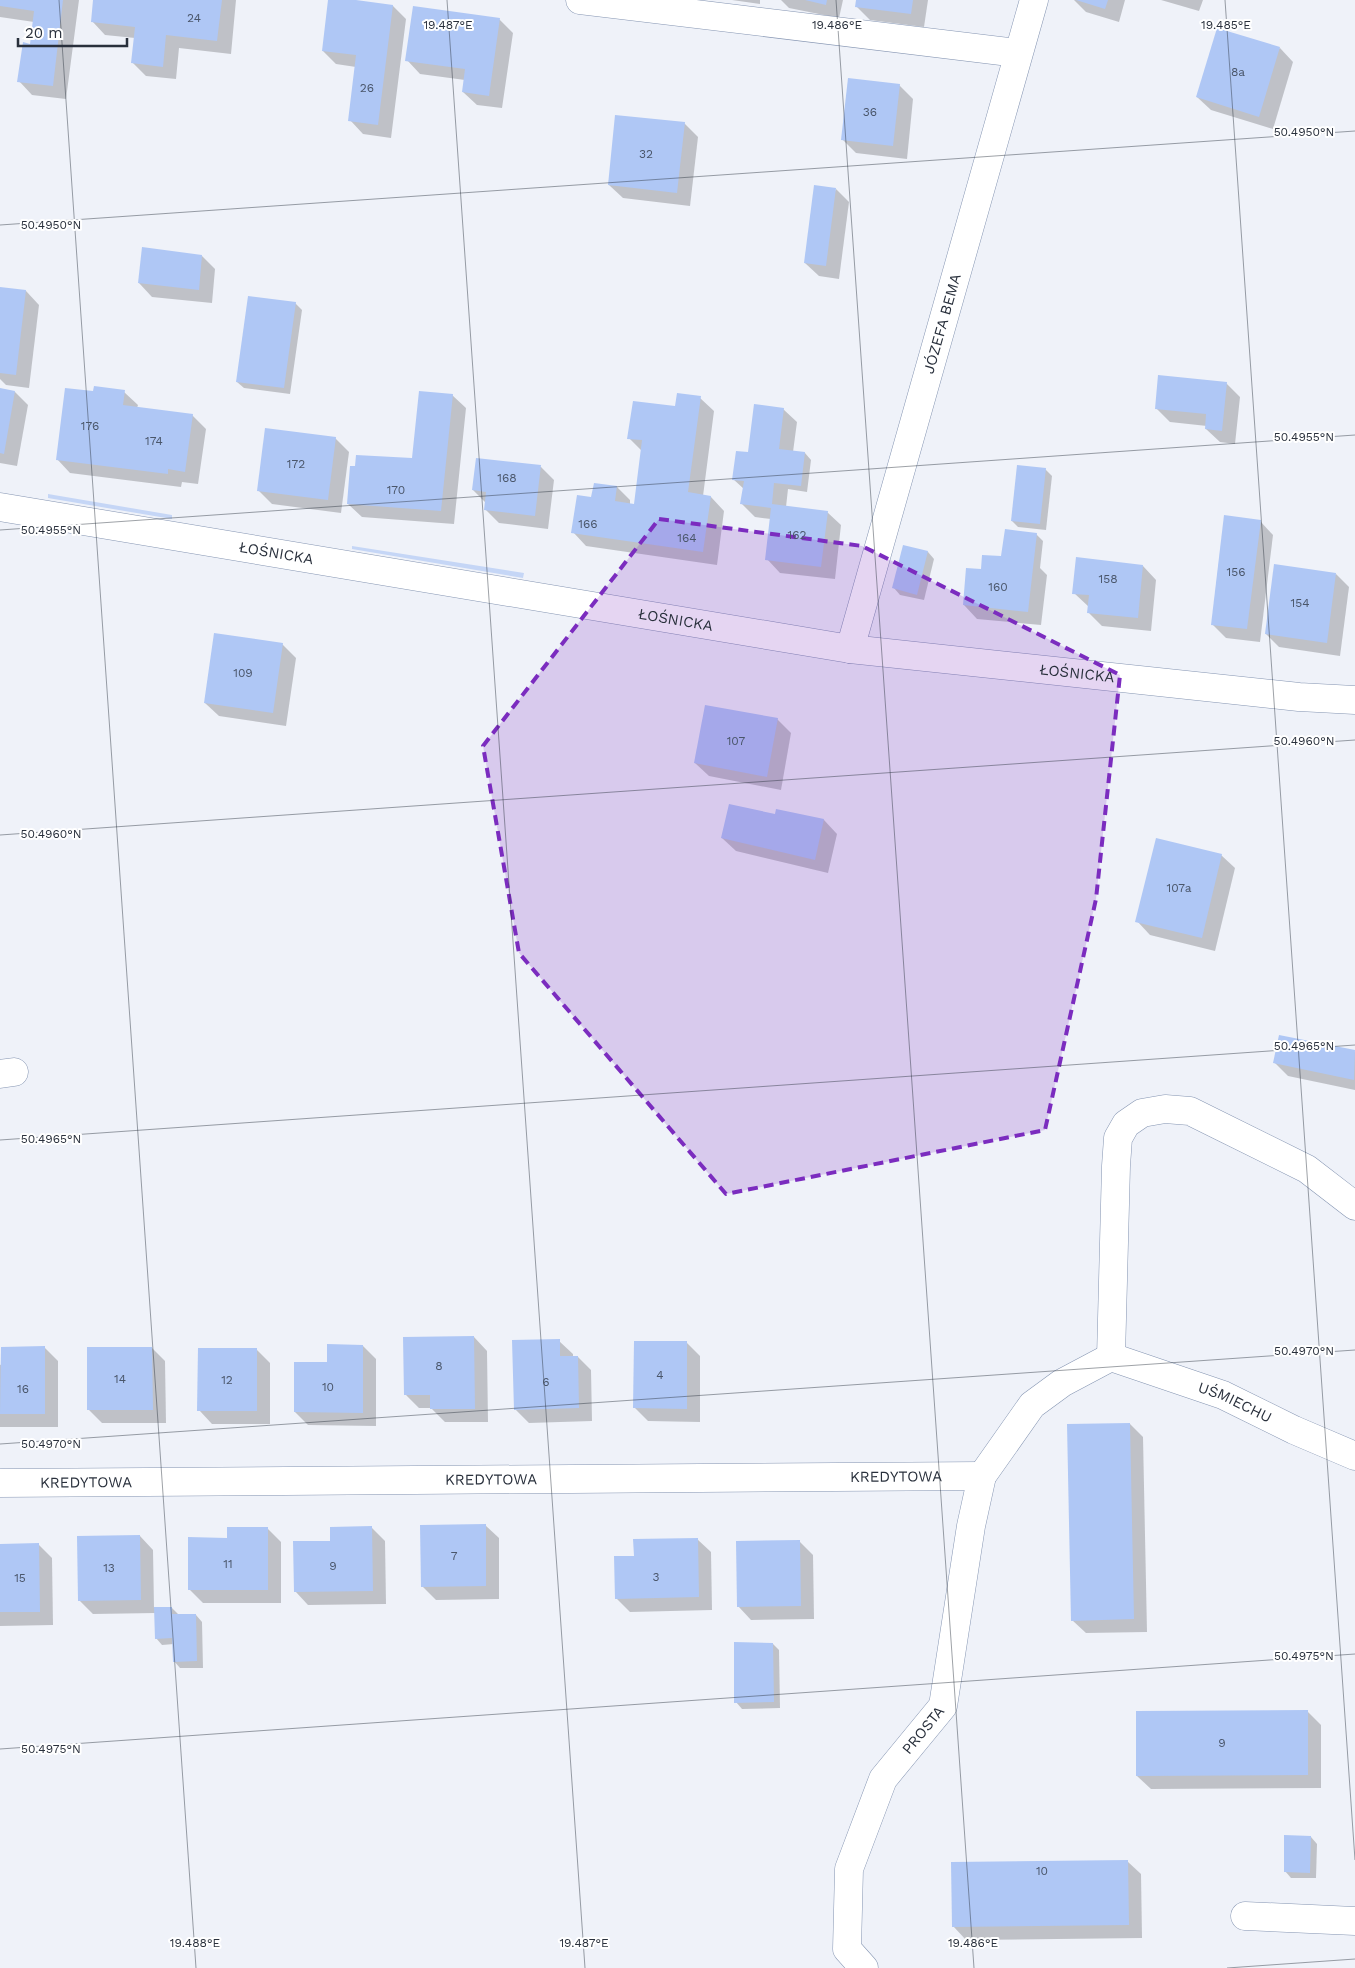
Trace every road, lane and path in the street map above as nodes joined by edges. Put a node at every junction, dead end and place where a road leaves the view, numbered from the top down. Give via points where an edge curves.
1 (580, 0) edge
2 (1034, 0) edge
3 (1018, 53) junction
4 (0, 507) edge
5 (850, 649) junction
6 (1355, 700) edge
7 (1355, 1206) edge
8 (1111, 1358) junction
9 (1355, 1456) edge
10 (982, 1476) junction
11 (0, 1483) edge
12 (1245, 1916) dead end
13 (1355, 1922) edge
14 (864, 1968) edge

1 - 3 street
2 - 3 street, JÓZEFA BEMA
3 - 5 street, JÓZEFA BEMA
4 - 5 street, ŁOŚNICKA
5 - 6 street, ŁOŚNICKA
7 - 8 street via 1307,1169 1190,1111 1165,1109 1142,1113 1126,1124 1118,1138
8 - 9 street, UŚMIECHU via 1223,1395
8 - 10 street via 1062,1384 1032,1405
10 - 11 street, KREDYTOWA
10 - 14 street, PROSTA via 943,1706 882,1779 849,1869 847,1949
12 - 13 street

